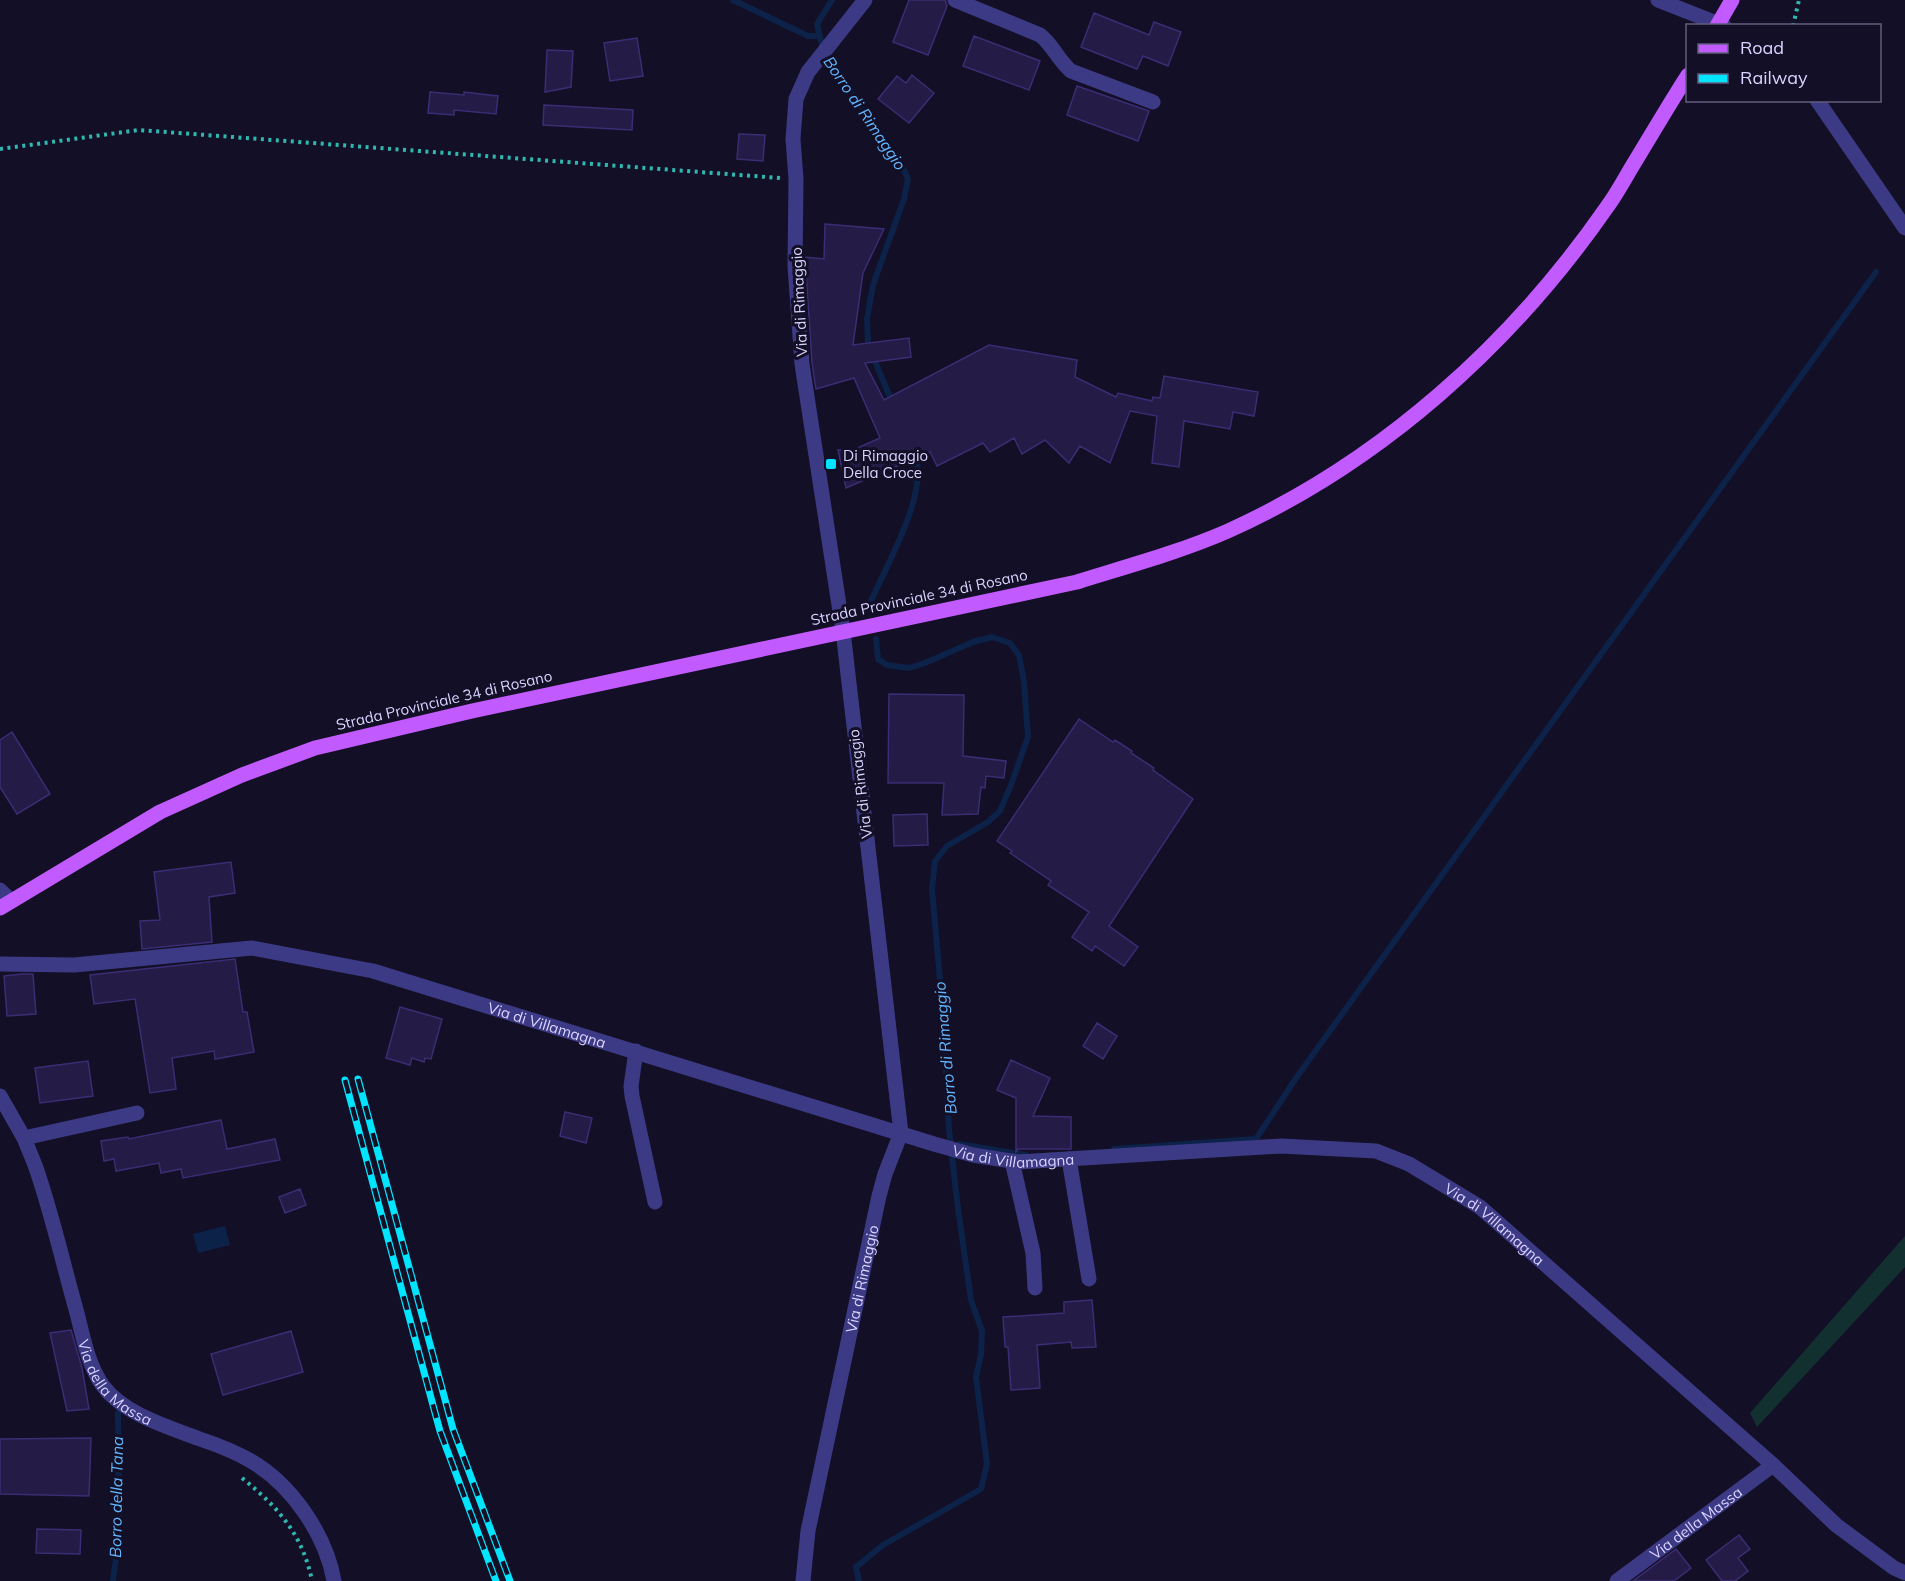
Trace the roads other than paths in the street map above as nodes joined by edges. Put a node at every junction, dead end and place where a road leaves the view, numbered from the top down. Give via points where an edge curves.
1 (865, 0) edge
2 (955, 0) edge
3 (1658, 0) edge
4 (1732, 0) edge
5 (1717, 24) edge
6 (1720, 24) edge
7 (1686, 78) edge
8 (1153, 102) dead end
9 (1818, 102) edge
10 (1905, 228) edge
11 (849, 630) junction
12 (4, 900) edge
13 (0, 964) edge
14 (636, 1052) junction
15 (0, 1096) edge
16 (136, 1113) dead end
17 (901, 1133) junction
18 (24, 1138) junction
19 (1069, 1159) junction
20 (1012, 1161) junction
21 (655, 1202) dead end
22 (1089, 1279) dead end
23 (1035, 1288) dead end
24 (1773, 1465) junction
25 (1905, 1573) edge
26 (334, 1581) edge
27 (803, 1581) edge
28 (1617, 1581) edge

1 - 11 street, Via di Rimaggio via 808,72 796,99 793,139 795,266 802,364
2 - 8 street via 1040,35 1071,71
3 - 5 street
4 - 6 main road
7 - 11 main road, Strada Provinciale 34 di Rosano via 1609,205 1523,313 1434,399 1327,478 1227,531 1167,554 1077,582
9 - 10 street
11 - 12 main road, Strada Provinciale 34 di Rosano via 472,711 297,754 160,812
11 - 17 street, Via di Rimaggio
13 - 14 street, Via di Villamagna via 74,965 252,948 372,970
14 - 17 street, Via di Villamagna
14 - 21 street via 632,1096
15 - 18 street, Via della Massa
16 - 18 street
17 - 20 street, Via di Villamagna via 973,1155
17 - 27 street, Via di Rimaggio via 879,1196 808,1531
18 - 26 street, Via della Massa via 40,1179 88,1355 103,1386 139,1414 224,1448 270,1475 312,1522
19 - 20 street, Via di Villamagna
19 - 22 street
19 - 24 street, Via di Villamagna via 1281,1146 1376,1151 1409,1164 1480,1207
20 - 23 street via 1033,1253
24 - 25 street, Via di Villamagna via 1836,1525
24 - 28 street, Via della Massa

